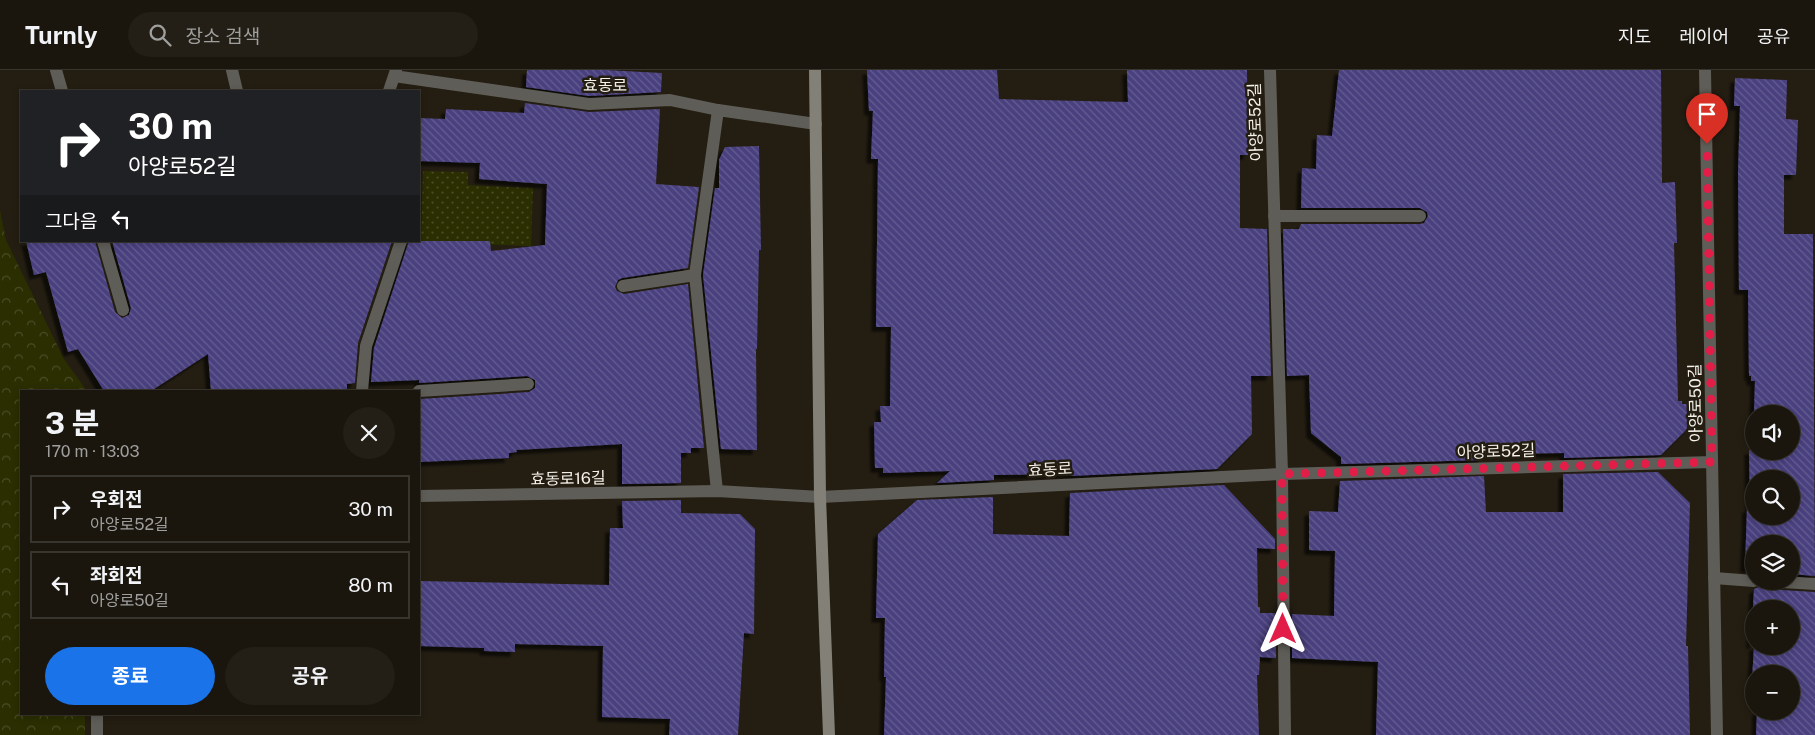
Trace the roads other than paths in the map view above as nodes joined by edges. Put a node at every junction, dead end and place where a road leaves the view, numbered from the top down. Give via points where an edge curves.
1 (56, 70) edge
2 (232, 70) edge
3 (815, 70) edge
4 (1270, 70) edge
5 (1705, 70) edge
6 (395, 73) edge
7 (62, 90) edge
8 (237, 90) edge
9 (389, 90) edge
10 (718, 110) junction
11 (816, 124) junction
12 (1274, 216) junction
13 (1420, 216) dead end
14 (103, 242) edge
15 (401, 242) edge
16 (695, 275) junction
17 (624, 286) dead end
18 (123, 310) dead end
19 (528, 384) dead end
20 (362, 390) edge
21 (420, 391) edge
22 (1712, 462) junction
23 (1282, 474) junction
24 (717, 491) junction
25 (420, 496) edge
26 (820, 497) junction
27 (1714, 578) junction
28 (1745, 580) edge
29 (1800, 583) edge
30 (1815, 584) edge
31 (97, 715) edge
32 (97, 735) edge
33 (829, 735) edge
34 (1285, 735) edge
35 (1717, 735) edge

1 - 7 street
2 - 8 street
3 - 11 main road
4 - 12 street, 아양로52길
5 - 22 street, 아양로50길
6 - 9 street
6 - 10 street, 효동로 via 589,104 670,100
10 - 11 street, 효동로
10 - 16 street
11 - 26 main road
12 - 13 street
12 - 23 street, 아양로52길
14 - 18 street
15 - 20 street via 366,346
16 - 17 street
16 - 24 street
19 - 21 street
22 - 23 street, 아양로52길
22 - 27 street, 아양로50길
23 - 26 street, 효동로
23 - 34 street, 아양로52길
24 - 25 street, 효동로16길
24 - 26 street, 효동로16길
26 - 33 main road
27 - 28 street
27 - 35 street, 아양로50길
29 - 30 street
31 - 32 street

